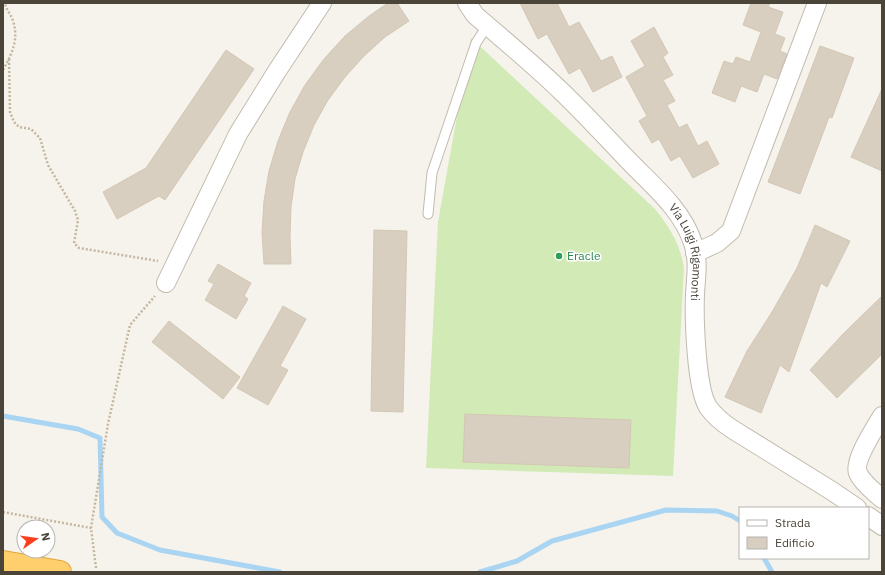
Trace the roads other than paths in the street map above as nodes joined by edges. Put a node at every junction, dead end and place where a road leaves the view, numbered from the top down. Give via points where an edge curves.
1 (322, 3) edge
2 (467, 3) edge
3 (816, 3) edge
4 (487, 26) junction
5 (428, 214) dead end
6 (696, 253) junction
7 (166, 283) road end
8 (882, 416) edge
9 (882, 499) edge
10 (855, 507) edge
11 (869, 517) edge
12 (882, 526) edge
13 (3, 562) edge
14 (60, 572) edge

1 - 7 street via 238,134
2 - 4 street, Via Luigi Rigamonti
3 - 6 street via 731,231 717,243
4 - 5 lane via 476,43 432,173
4 - 6 street, Via Luigi Rigamonti via 561,91 667,200 683,220
6 - 10 street, Via Luigi Rigamonti via 698,373 701,390 708,406 723,423
8 - 9 street via 858,461 858,472 863,482
11 - 12 street
13 - 14 highway

